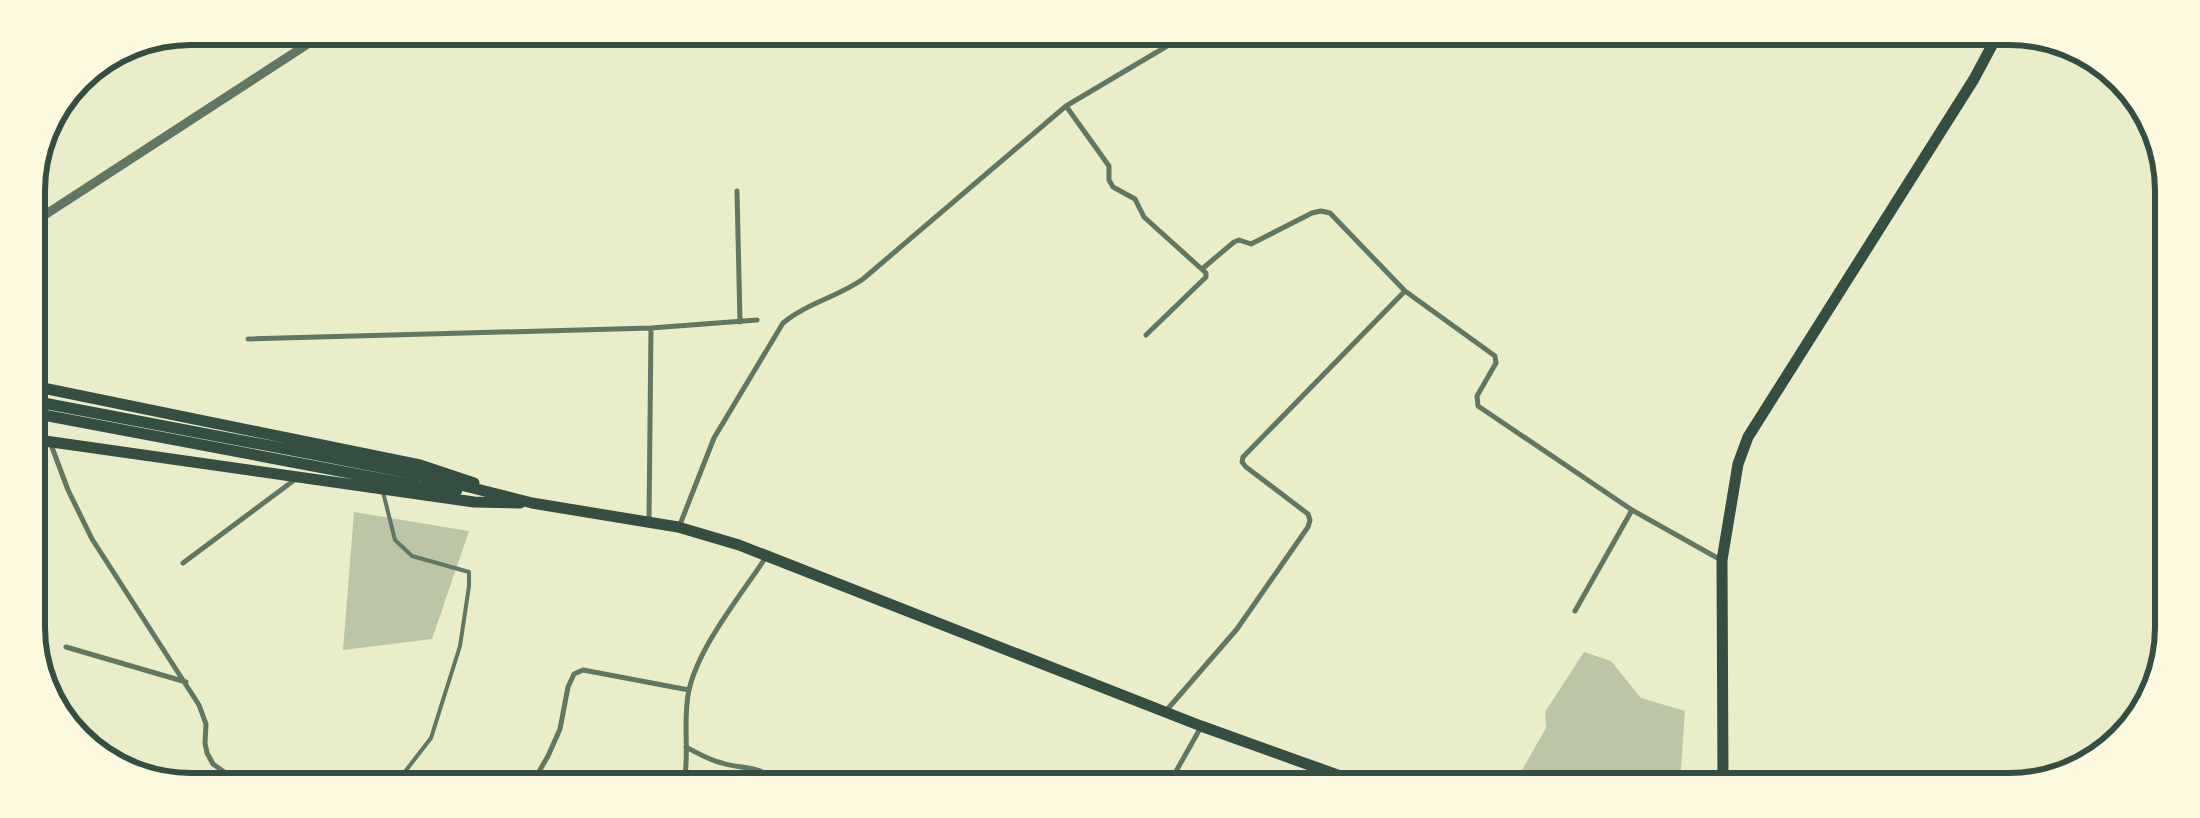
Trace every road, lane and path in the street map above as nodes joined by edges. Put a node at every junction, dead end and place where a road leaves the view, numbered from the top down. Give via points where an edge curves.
1 (306, 45) edge
2 (1169, 45) edge
3 (1992, 45) edge
4 (1066, 106) junction
5 (737, 191) dead end
6 (45, 215) edge
7 (1202, 269) junction
8 (1405, 291) junction
9 (757, 320) dead end
10 (740, 322) junction
11 (651, 328) junction
12 (1146, 335) dead end
13 (248, 339) dead end
14 (45, 388) edge
15 (45, 403) edge
16 (45, 415) edge
17 (45, 441) edge
18 (45, 443) edge
19 (327, 462) junction
20 (298, 477) junction
21 (383, 488) junction
22 (504, 496) junction
23 (532, 503) junction
24 (1632, 510) junction
25 (649, 522) junction
26 (678, 527) junction
27 (766, 556) junction
28 (1722, 560) junction
29 (183, 563) dead end
30 (1575, 611) dead end
31 (66, 647) dead end
32 (186, 682) junction
33 (689, 690) junction
34 (1165, 712) junction
35 (1201, 726) junction
36 (686, 747) junction
37 (226, 773) edge
38 (405, 773) edge
39 (538, 773) edge
40 (685, 773) edge
41 (766, 773) edge
42 (1175, 773) edge
43 (1326, 773) edge
44 (1723, 773) edge

1 - 6 street
2 - 4 street
3 - 28 main road via 1974,79 1748,437 1738,464
4 - 7 street via 1109,166 1109,180 1113,187 1134,199 1144,217
4 - 26 street via 863,279 848,290 794,313 783,323 714,438
5 - 10 street
7 - 8 street via 1234,242 1239,240 1251,244 1321,211 1330,213
7 - 12 street via 1206,277
8 - 24 street via 1494,356 1496,363 1477,396 1478,406
8 - 34 street via 1243,457 1246,467 1308,514 1308,527 1237,629
9 - 10 street
10 - 11 street
11 - 13 street
11 - 25 street
14 - 22 main road via 420,465 460,476
15 - 19 main road
16 - 19 main road
17 - 20 main road
18 - 32 street via 92,539
19 - 22 main road via 419,486
20 - 21 main road
20 - 29 street
21 - 23 main road via 474,502
21 - 38 lane via 395,540 412,556 468,572 460,646 431,738
22 - 23 main road
23 - 25 main road
24 - 28 street
24 - 30 street
25 - 26 main road
26 - 27 main road
27 - 33 street via 698,661
27 - 34 main road
28 - 44 main road
31 - 32 street
32 - 37 street via 206,724 204,743 207,753 213,764
33 - 36 street via 684,718
33 - 39 street via 583,670 574,674 568,687 560,729
34 - 35 main road
35 - 42 street
35 - 43 main road
36 - 40 street
36 - 41 street via 722,764 754,768

